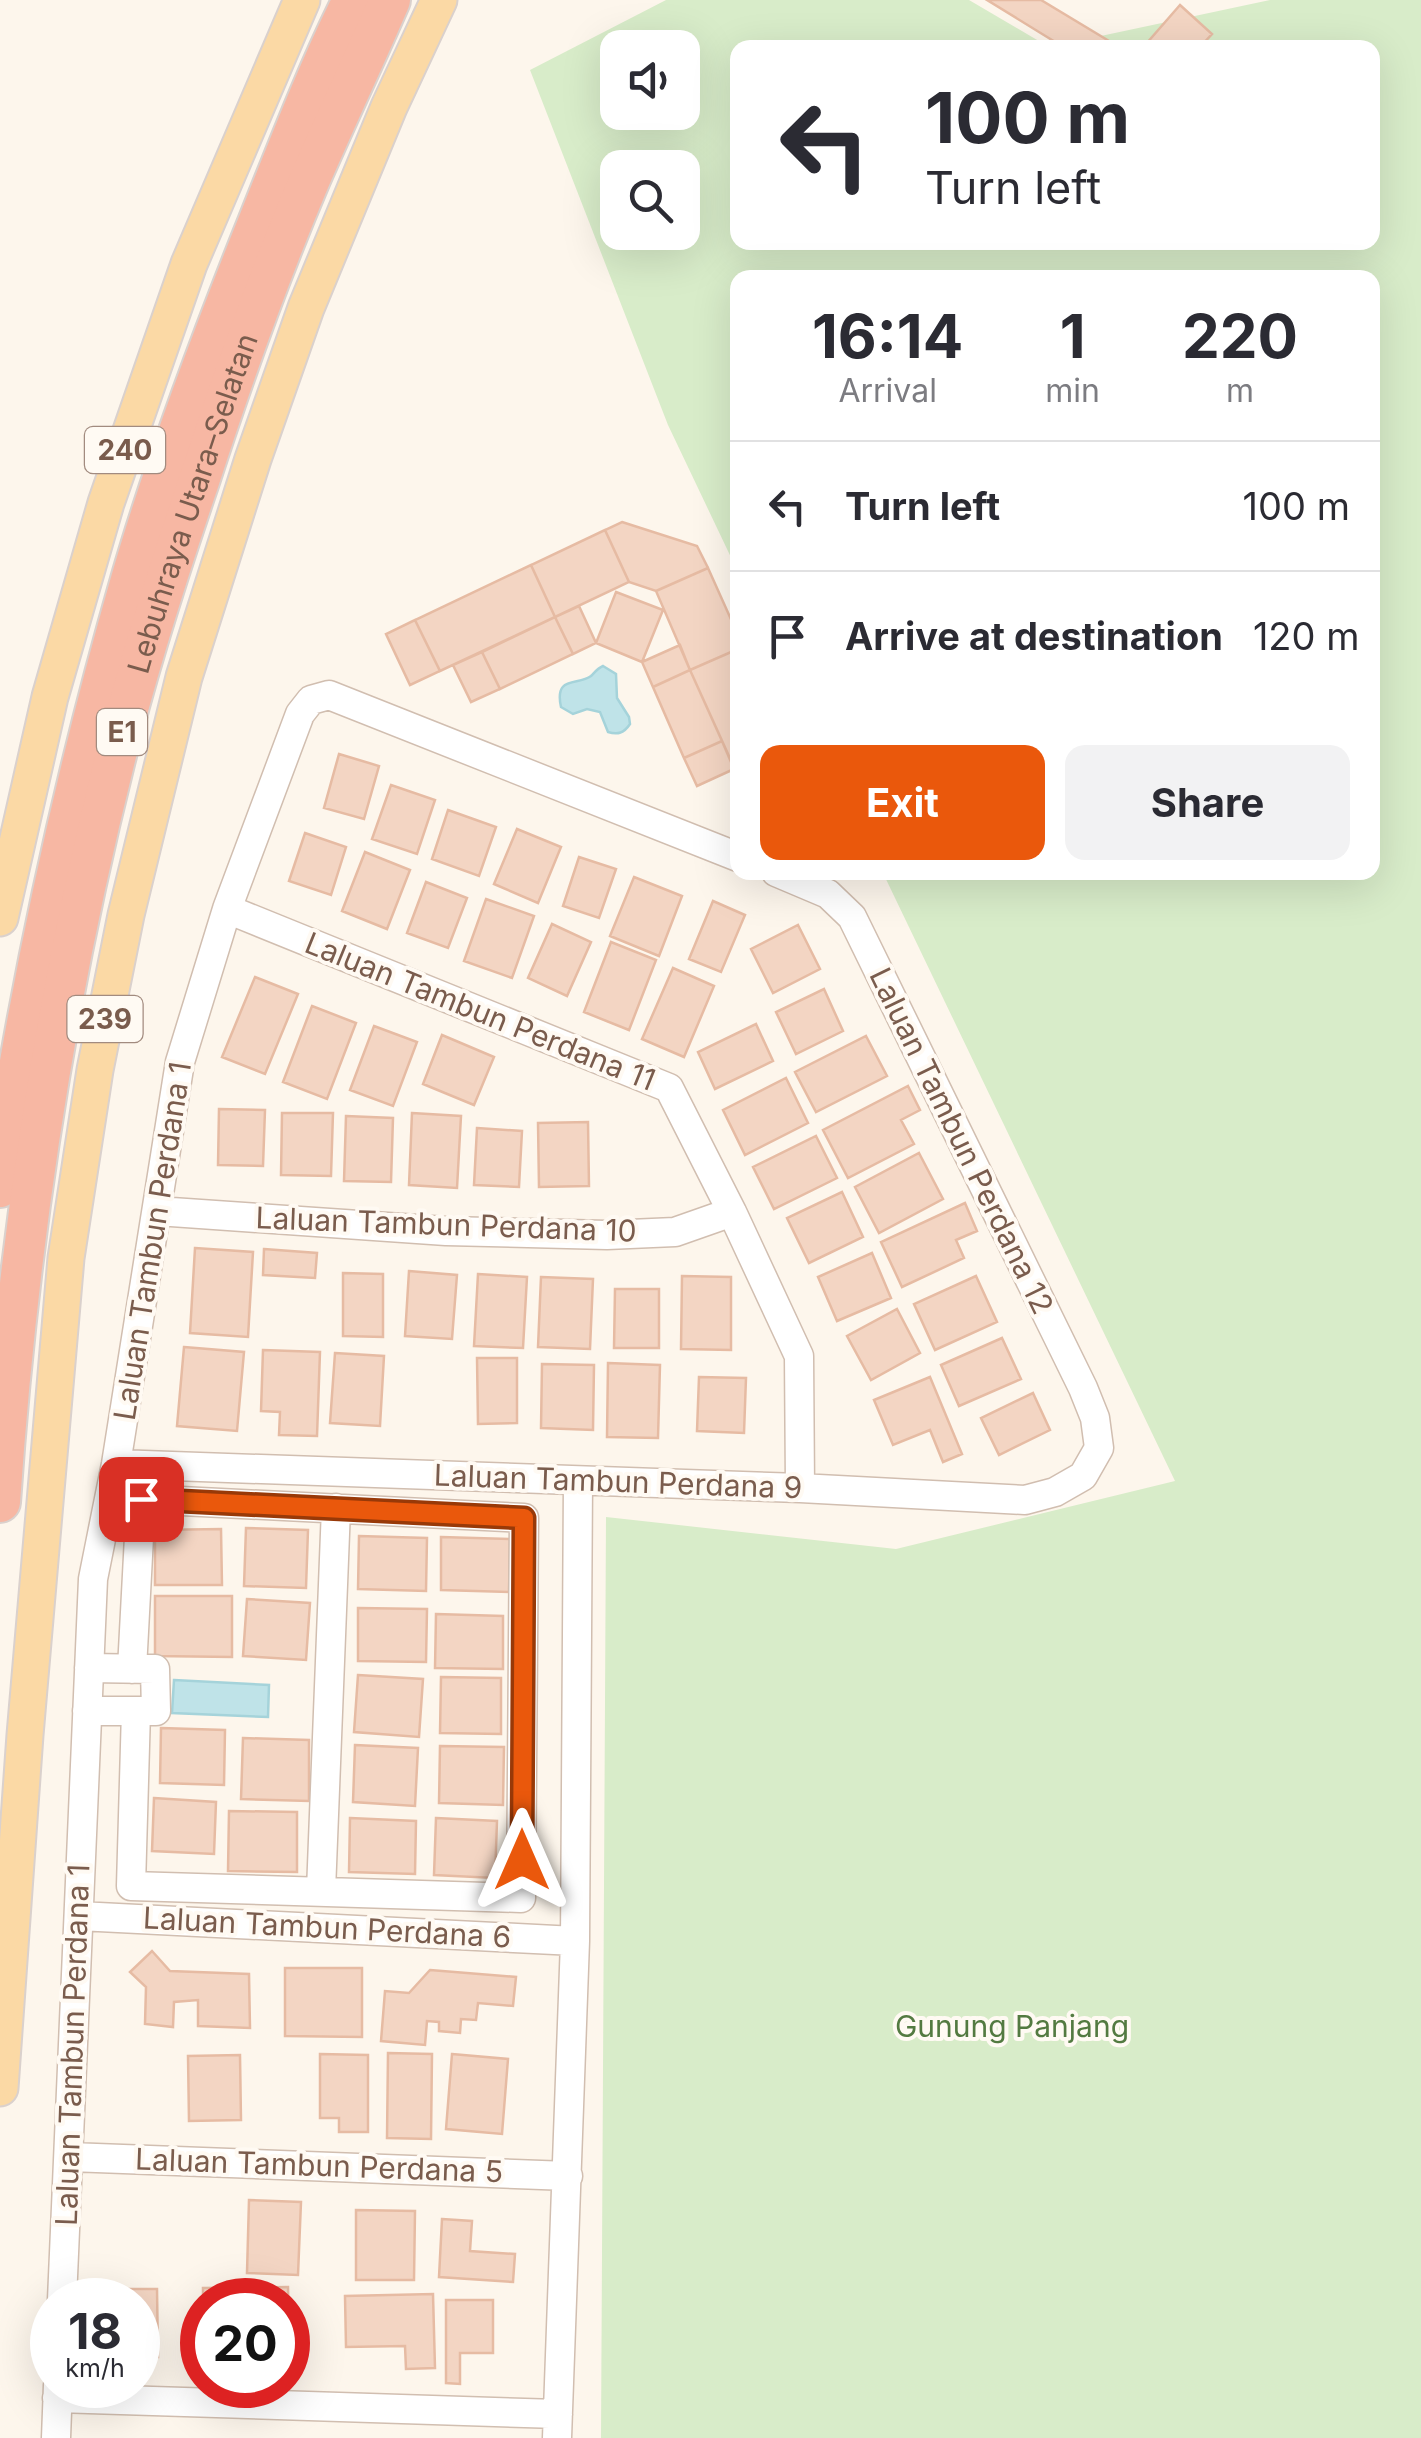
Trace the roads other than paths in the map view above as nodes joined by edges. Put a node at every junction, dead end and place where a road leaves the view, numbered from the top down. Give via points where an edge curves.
1 (302, 0) edge
2 (353, 0) edge
3 (390, 0) edge
4 (439, 0) edge
5 (730, 854) edge
6 (795, 880) edge
7 (227, 909) junction
8 (0, 918) edge
9 (0, 1187) edge
10 (157, 1212) junction
11 (732, 1212) junction
12 (1099, 1448) joint
13 (116, 1464) junction
14 (578, 1481) junction
15 (800, 1488) junction
16 (0, 1502) edge
17 (336, 1508) junction
18 (90, 1668) junction
19 (132, 1669) junction
20 (87, 1711) junction
21 (136, 1711) junction
22 (321, 1892) junction
23 (78, 1916) junction
24 (575, 1941) junction
25 (0, 2088) edge
26 (70, 2158) junction
27 (568, 2176) junction
28 (63, 2278) edge
29 (160, 2398) edge
30 (57, 2408) edge
31 (558, 2426) edge
32 (56, 2438) edge

1 - 8 main road, 240 via 189,264 106,503 50,697
2 - 9 highway, Lebuhraya Utara–Selatan / E1 via 228,297 132,577 54,884
3 - 16 highway, Lebuhraya Utara–Selatan / E1 via 310,180 232,382 167,574 115,758 52,1062 21,1270
4 - 25 main road, 239 via 306,308 253,460 184,676 126,915 66,1258
5 - 7 street, Laluan Tambun Perdana 1 via 329,696 311,700 300,714
6 - 12 street, Laluan Tambun Perdana 12 via 828,894 852,917 1083,1388
7 - 10 street, Laluan Tambun Perdana 1 via 180,1062
7 - 11 street, Laluan Tambun Perdana 11 via 668,1088
10 - 11 street, Laluan Tambun Perdana 10 via 607,1235 676,1232
10 - 13 street, Laluan Tambun Perdana 1
11 - 15 street, Laluan Tambun Perdana 11 via 799,1356
12 - 15 street, Laluan Tambun Perdana 9 via 1083,1476 1026,1500
13 - 14 street, Laluan Tambun Perdana 9
13 - 18 street, Laluan Tambun Perdana 1 via 93,1579
14 - 15 street, Laluan Tambun Perdana 9
14 - 24 street
17 - 19 street via 141,1499
17 - 22 street
17 - 22 street via 524,1518 521,1898
18 - 19 street
18 - 20 street, Laluan Tambun Perdana 1
19 - 21 street via 156,1670 156,1712
20 - 21 street
20 - 23 street, Laluan Tambun Perdana 1
21 - 22 street via 131,1886
23 - 24 street, Laluan Tambun Perdana 6
23 - 26 street, Laluan Tambun Perdana 1
24 - 27 street
26 - 27 street, Laluan Tambun Perdana 5
26 - 28 street, Laluan Tambun Perdana 1
27 - 31 street
29 - 31 street
30 - 32 street

